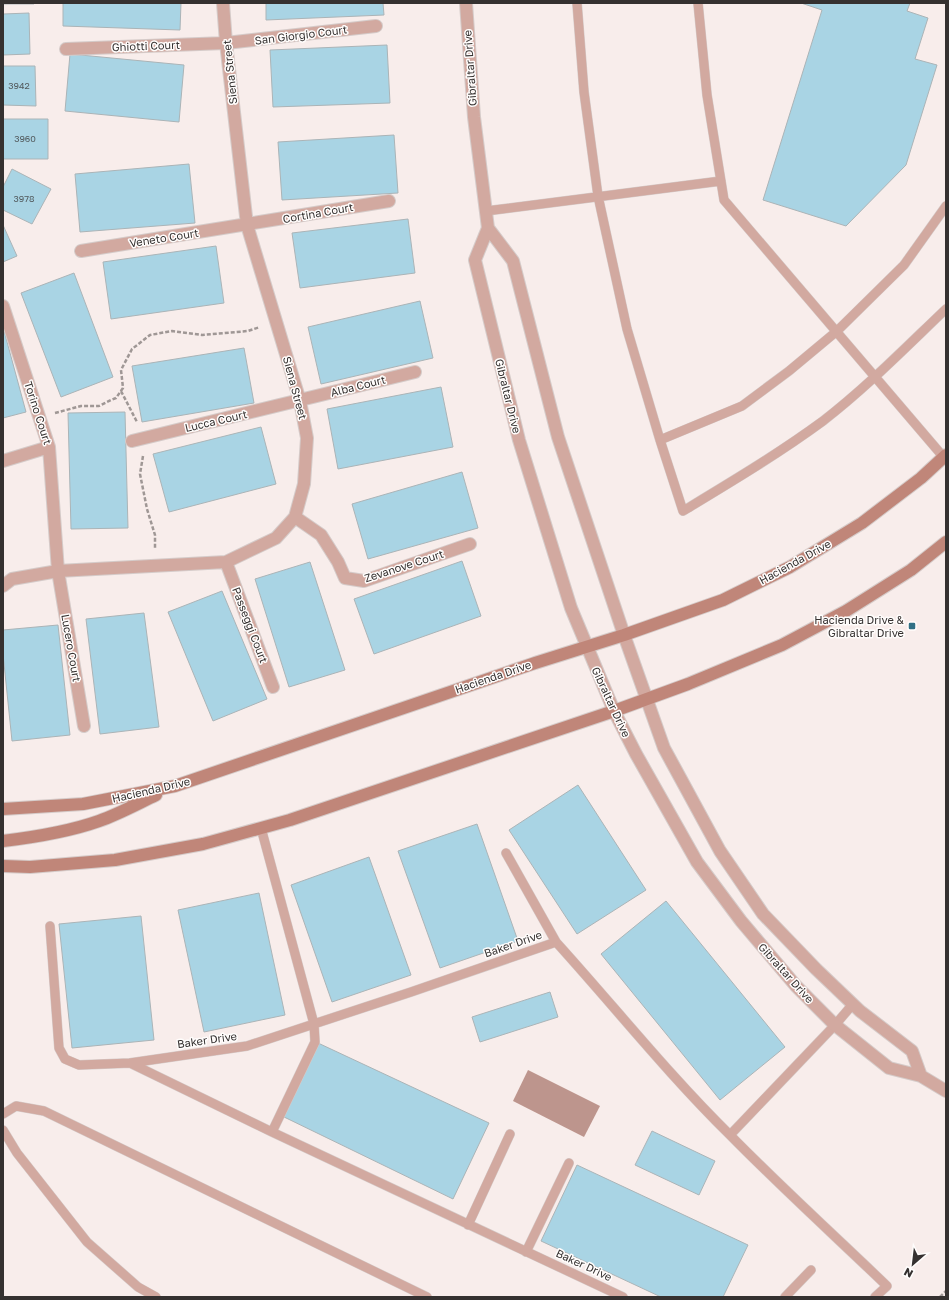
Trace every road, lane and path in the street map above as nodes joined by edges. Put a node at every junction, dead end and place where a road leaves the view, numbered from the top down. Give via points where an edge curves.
1 (223, 3) edge
2 (466, 3) edge
3 (577, 3) edge
4 (698, 3) edge
5 (376, 26) dead end
6 (226, 43) junction
7 (66, 49) dead end
8 (721, 181) junction
9 (598, 196) junction
10 (389, 201) dead end
11 (946, 206) edge
12 (486, 211) junction
13 (247, 225) junction
14 (488, 228) junction
15 (82, 251) dead end
16 (3, 306) edge
17 (946, 309) edge
18 (276, 321) junction
19 (837, 331) junction
20 (415, 372) dead end
21 (876, 377) junction
22 (121, 391) junction
23 (300, 401) junction
24 (40, 419) junction
25 (146, 438) junction
26 (660, 440) junction
27 (132, 441) dead end
28 (49, 447) junction
29 (945, 457) edge
30 (3, 461) edge
31 (295, 517) junction
32 (946, 542) edge
33 (470, 544) dead end
34 (226, 562) junction
35 (155, 566) junction
36 (58, 571) junction
37 (3, 586) edge
38 (624, 635) junction
39 (586, 647) junction
40 (273, 687) dead end
41 (647, 698) junction
42 (614, 711) junction
43 (84, 726) dead end
44 (175, 786) junction
45 (3, 809) edge
46 (260, 828) junction
47 (3, 841) edge
48 (506, 853) dead end
49 (3, 866) edge
50 (50, 926) dead end
51 (556, 942) junction
52 (853, 1004) junction
53 (314, 1024) junction
54 (835, 1025) junction
55 (130, 1063) junction
56 (921, 1076) junction
57 (946, 1091) edge
58 (3, 1114) edge
59 (3, 1130) edge
60 (272, 1132) junction
61 (510, 1134) dead end
62 (730, 1136) junction
63 (569, 1163) dead end
64 (468, 1224) junction
65 (526, 1252) junction
66 (811, 1270) dead end
67 (946, 1291) edge
68 (156, 1297) edge
69 (427, 1297) edge
70 (623, 1297) edge
71 (785, 1297) edge
72 (875, 1297) edge
73 (940, 1297) edge

1 - 6 street, Siena Street
2 - 12 street, Gibraltar Drive via 474,117
3 - 9 lane via 584,92
4 - 8 lane via 707,95
5 - 6 street, San Giorgio Court
6 - 7 street, Ghiotti Court
6 - 13 street, Siena Street
8 - 9 lane
8 - 19 lane via 724,200
9 - 12 lane
9 - 26 lane via 627,329
10 - 13 street, Cortina Court
11 - 19 lane via 904,265
12 - 14 street, Gibraltar Drive
13 - 15 street, Veneto Court
13 - 18 street, Siena Street
14 - 38 street via 513,261 558,437
14 - 39 street, Gibraltar Drive via 474,260 519,440 571,608
16 - 24 street, Torino Court
17 - 21 lane
18 - 22 path via 248,331 224,334 202,335 172,331 150,335 132,349 121,370
18 - 23 street, Siena Street
19 - 21 lane
19 - 26 lane via 742,406
20 - 23 street, Alba Court
21 - 26 lane via 824,420 769,459 683,511
21 - 29 lane
22 - 24 path via 116,398 99,406 81,406
22 - 25 path
23 - 25 street, Lucca Court
23 - 31 street, Siena Street via 307,438 304,484
24 - 28 street, Torino Court
25 - 27 street, Lucca Court
25 - 35 path via 140,474 146,509 155,535
28 - 30 street
28 - 36 street, Torino Court
29 - 38 main road, Hacienda Drive via 862,523 790,567 723,600
31 - 33 street, Zevanove Court via 320,535 345,578 364,581
31 - 34 street, Siena Street via 276,538
32 - 41 main road via 911,570 846,611 782,645
34 - 35 street, Siena Street
34 - 40 street, Passeggi Court
35 - 36 street, Siena Street
36 - 37 street, Siena Street via 12,579
36 - 43 street, Lucero Court
38 - 39 main road, Hacienda Drive
38 - 41 street
39 - 42 street, Gibraltar Drive
39 - 44 main road, Hacienda Drive
41 - 42 main road
41 - 52 street via 664,748 720,850 763,914
42 - 46 main road
42 - 54 street, Gibraltar Drive via 697,862 741,921 796,986
44 - 45 main road, Hacienda Drive via 83,804
44 - 47 main road via 100,820 66,830
46 - 49 main road via 203,844 115,860 30,867
46 - 53 lane
48 - 51 lane
50 - 55 lane via 59,1048 65,1059 79,1065
51 - 53 lane, Baker Drive
51 - 62 lane, Baker Drive via 674,1077
52 - 54 lane
52 - 56 street via 912,1051
53 - 55 lane, Baker Drive via 247,1046
53 - 60 lane via 315,1042
54 - 56 street, Gibraltar Drive via 889,1068
54 - 62 lane
55 - 60 lane, Baker Drive
56 - 57 street, Gibraltar Drive
58 - 69 lane via 16,1106 44,1111
59 - 68 lane via 17,1153 87,1242 138,1287
60 - 64 lane, Baker Drive
61 - 64 lane
62 - 72 lane, Baker Drive via 887,1286
63 - 65 lane
64 - 65 lane, Baker Drive
65 - 70 lane, Baker Drive
66 - 71 lane
67 - 73 path

